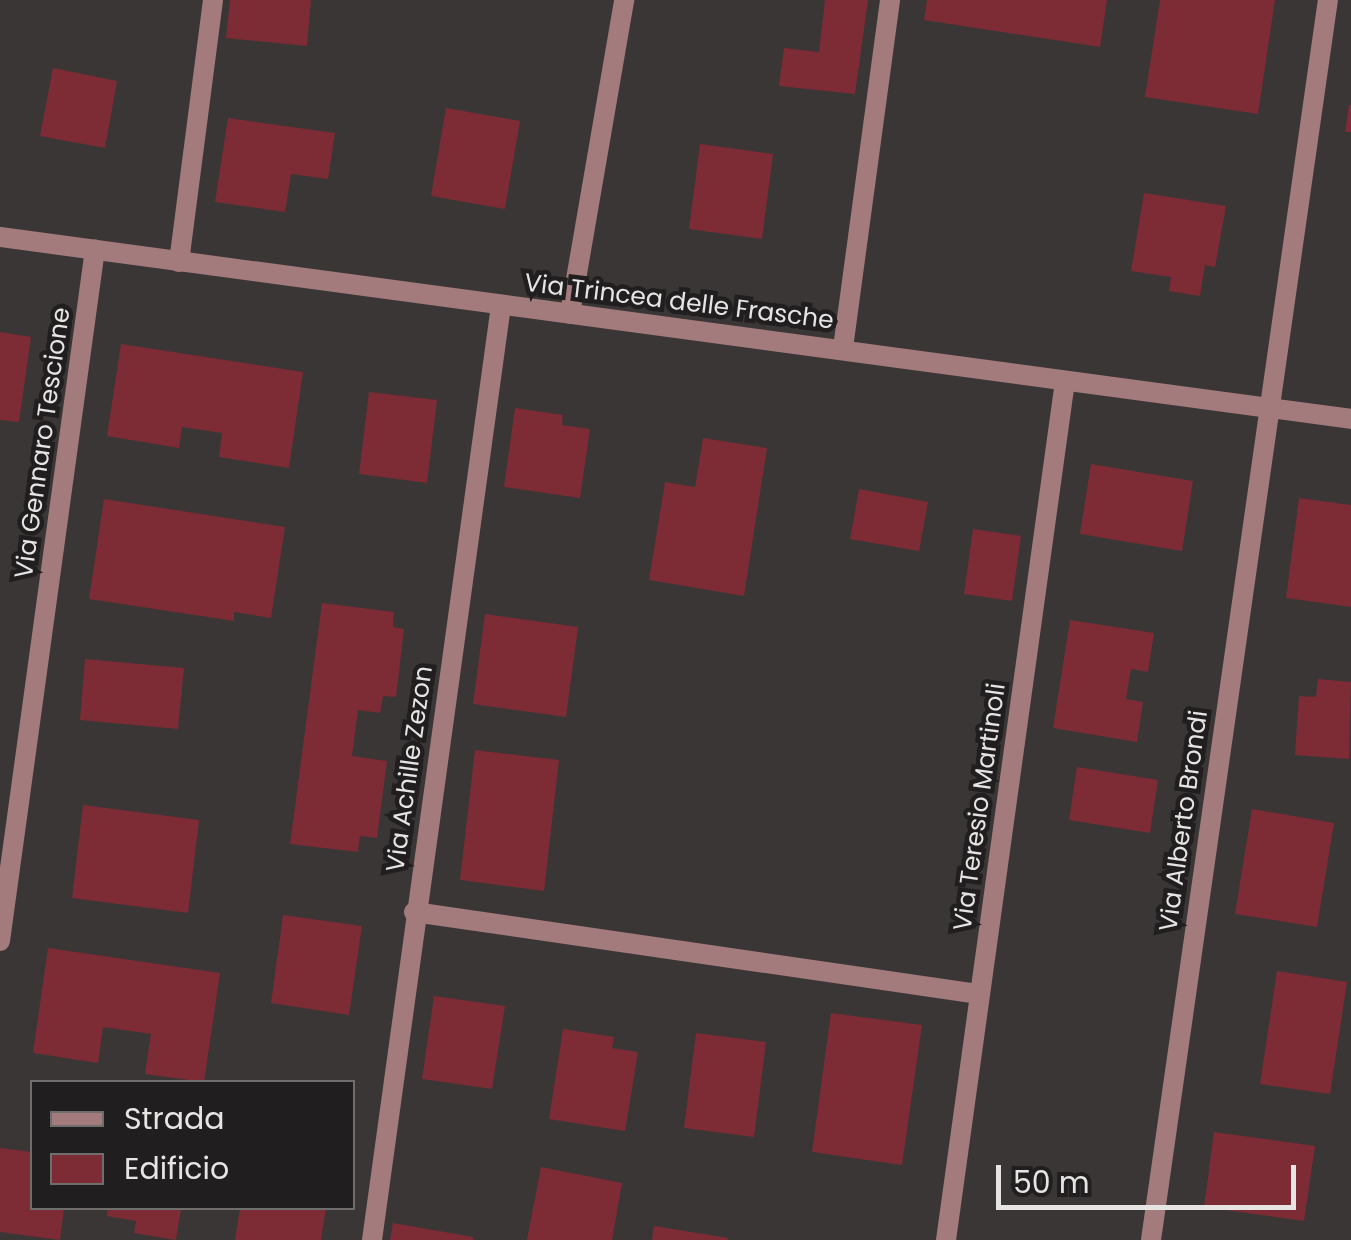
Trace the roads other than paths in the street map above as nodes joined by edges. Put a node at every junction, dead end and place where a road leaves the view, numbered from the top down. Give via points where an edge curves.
1 (213, 0) edge
2 (624, 0) edge
3 (890, 0) edge
4 (1328, 0) edge
5 (0, 236) edge
6 (96, 248) junction
7 (180, 262) junction
8 (501, 305) junction
9 (570, 314) junction
10 (843, 348) junction
11 (1065, 380) junction
12 (1266, 408) junction
13 (1351, 418) edge
14 (414, 912) junction
15 (0, 940) edge
16 (979, 994) junction
17 (372, 1240) edge
18 (946, 1240) edge
19 (1152, 1240) edge

1 - 7 street
2 - 9 street
3 - 10 street
4 - 12 street, Via Alberto Brondi
5 - 6 street, Via Trincea delle Frasche
6 - 7 street, Via Trincea delle Frasche
6 - 15 street, Via Gennaro Tescione
7 - 8 street, Via Trincea delle Frasche
8 - 9 street, Via Trincea delle Frasche
8 - 14 street, Via Achille Zezon
9 - 10 street, Via Trincea delle Frasche
10 - 11 street, Via Trincea delle Frasche
11 - 12 street, Via Trincea delle Frasche
11 - 16 street, Via Teresio Martinoli
12 - 13 street, Via Trincea delle Frasche
12 - 19 street, Via Alberto Brondi
14 - 16 street
14 - 17 street, Via Achille Zezon
16 - 18 street, Via Teresio Martinoli

